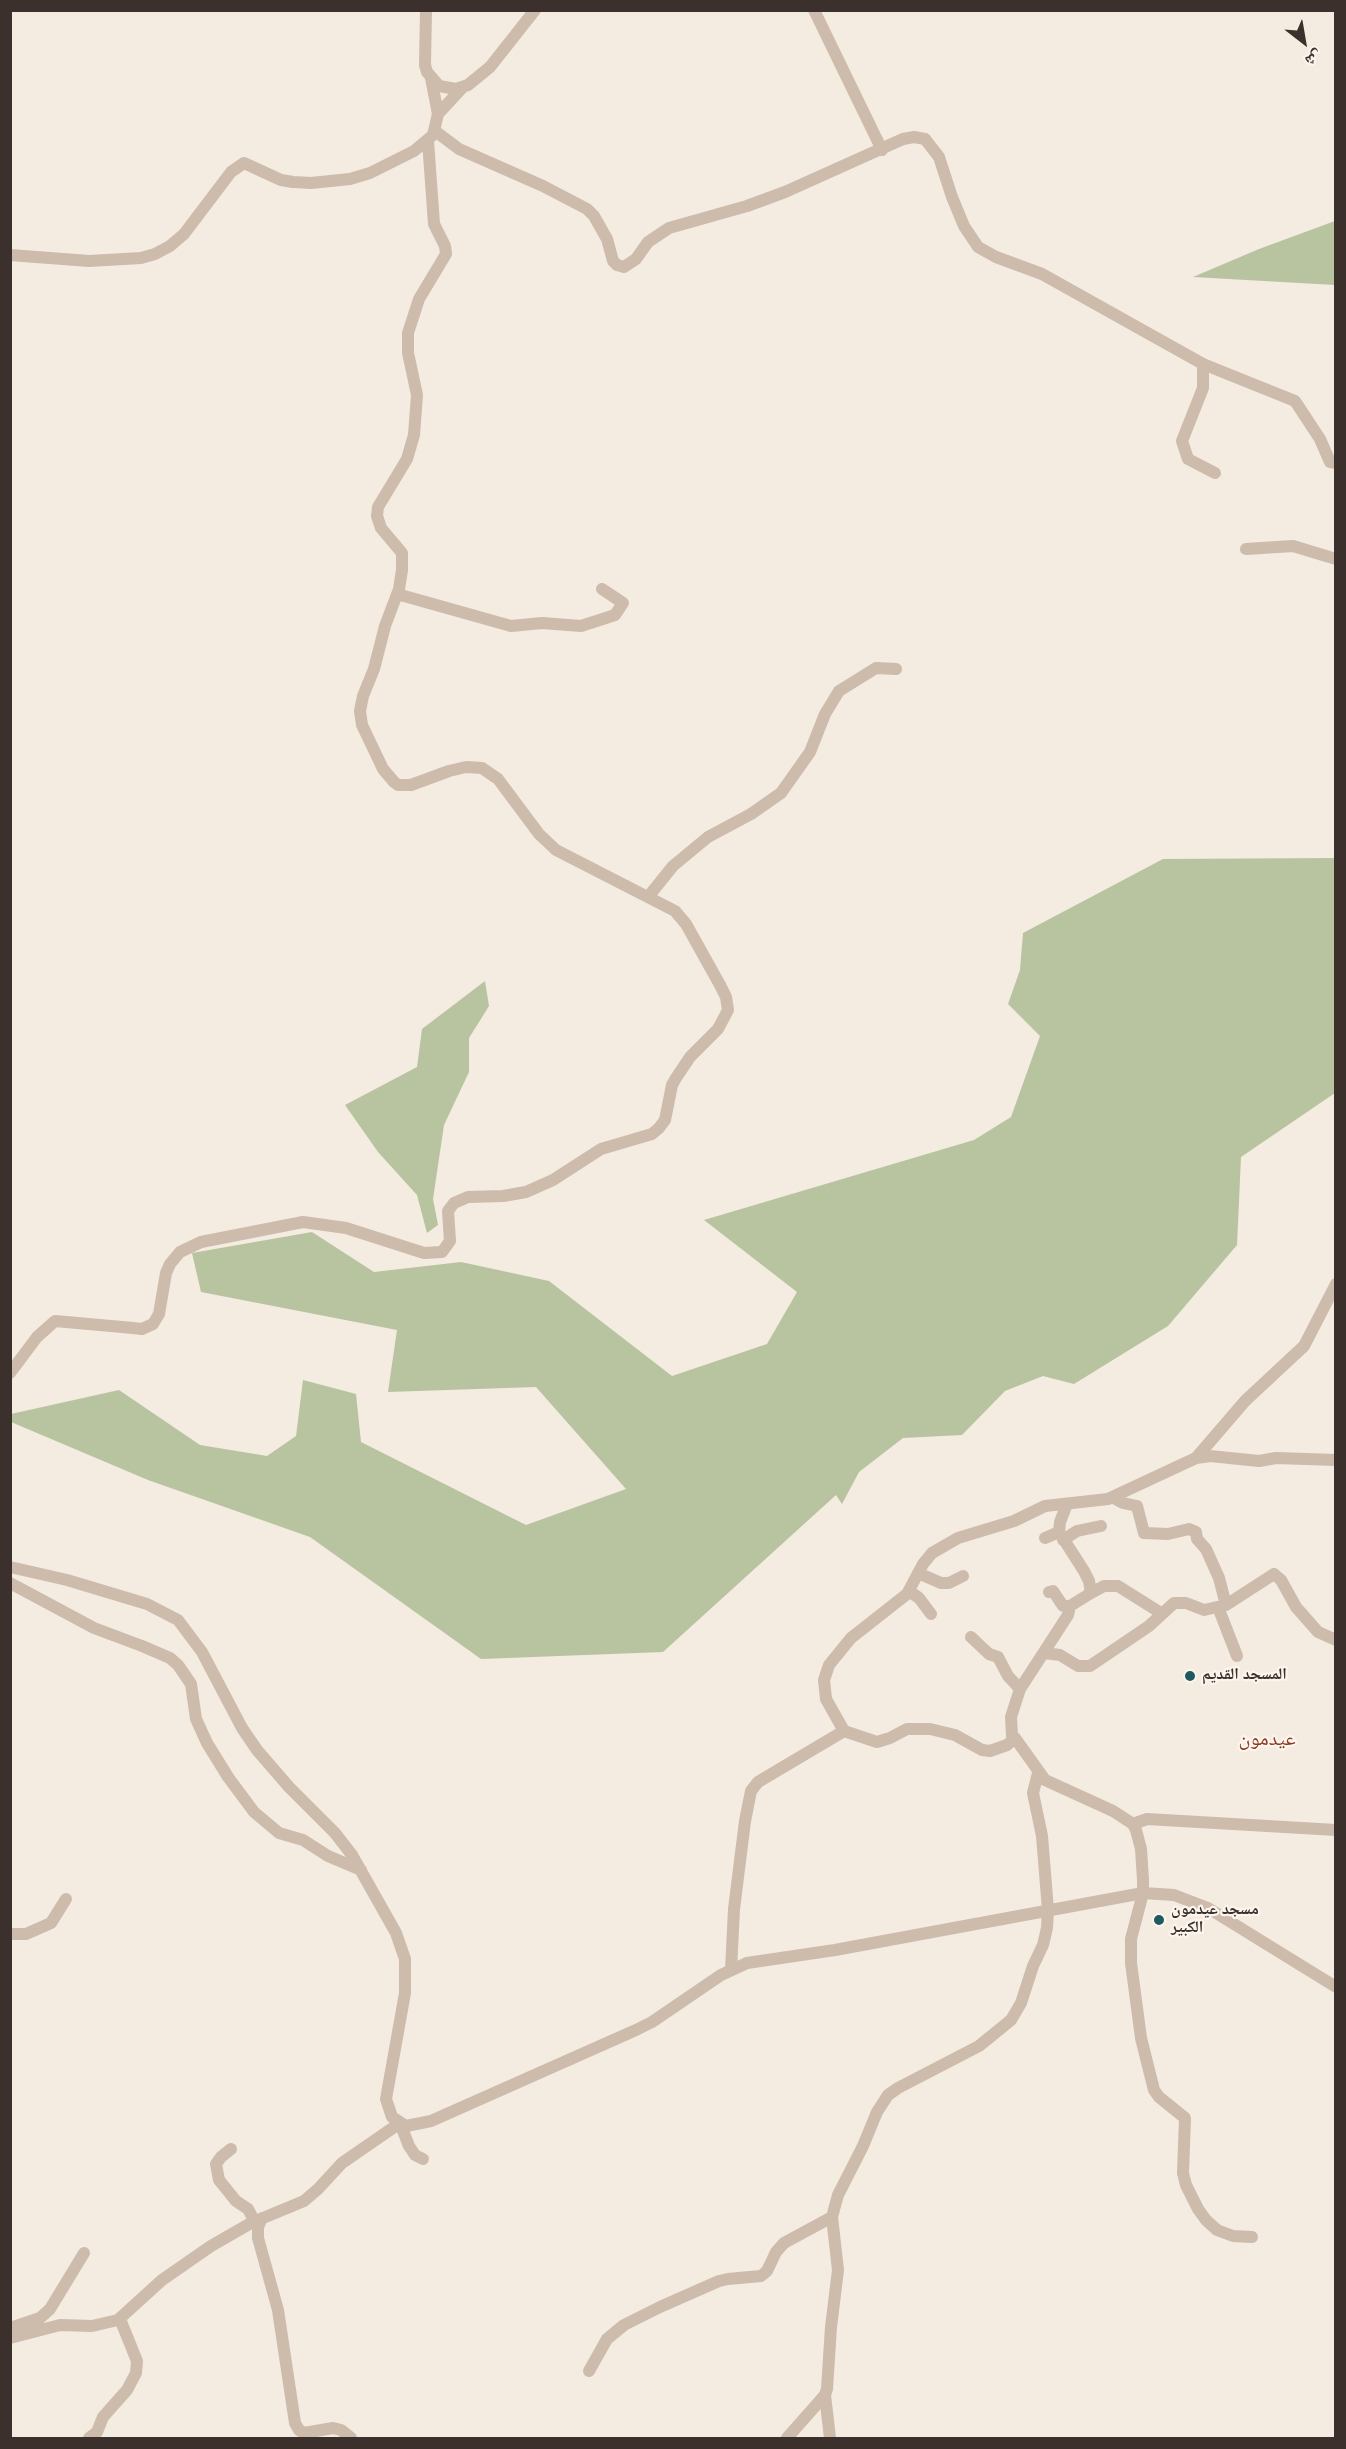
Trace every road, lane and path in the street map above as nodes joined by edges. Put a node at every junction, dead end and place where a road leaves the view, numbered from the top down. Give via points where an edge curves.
1 (426, 10) edge
2 (535, 10) edge
3 (814, 10) edge
4 (431, 78) junction
5 (464, 87) junction
6 (438, 114) junction
7 (432, 136) junction
8 (882, 150) junction
9 (10, 255) edge
10 (1203, 364) junction
11 (1335, 464) edge
12 (1215, 472) dead end
13 (1246, 549) dead end
14 (1335, 559) edge
15 (602, 589) dead end
16 (397, 594) junction
17 (896, 669) dead end
18 (648, 897) junction
19 (1335, 1284) edge
20 (10, 1373) edge
21 (1196, 1458) junction
22 (1335, 1460) edge
23 (1112, 1497) junction
24 (1067, 1504) junction
25 (1101, 1526) dead end
26 (1061, 1536) junction
27 (1045, 1538) dead end
28 (10, 1567) edge
29 (918, 1573) junction
30 (963, 1576) dead end
31 (10, 1583) edge
32 (909, 1591) junction
33 (1049, 1592) dead end
34 (1091, 1593) junction
35 (1070, 1606) junction
36 (1222, 1606) junction
37 (1161, 1613) junction
38 (931, 1614) dead end
39 (971, 1637) dead end
40 (1335, 1640) edge
41 (1044, 1653) junction
42 (1237, 1656) dead end
43 (1020, 1689) junction
44 (844, 1731) junction
45 (1015, 1738) junction
46 (1038, 1773) junction
47 (1132, 1824) junction
48 (1335, 1830) edge
49 (361, 1870) junction
50 (1143, 1893) junction
51 (66, 1899) dead end
52 (1048, 1910) junction
53 (10, 1934) edge
54 (731, 1970) junction
55 (1335, 1987) edge
56 (400, 2123) junction
57 (231, 2149) dead end
58 (423, 2158) dead end
59 (832, 2217) junction
60 (259, 2220) junction
61 (1252, 2238) dead end
62 (84, 2253) dead end
63 (120, 2319) junction
64 (10, 2328) edge
65 (10, 2338) edge
66 (589, 2371) dead end
67 (825, 2395) junction
68 (89, 2439) edge
69 (351, 2439) edge
70 (787, 2439) edge
71 (830, 2439) edge

1 - 4 street via 425,65
2 - 5 street via 490,67
3 - 8 street
4 - 5 street via 439,86
4 - 6 street
5 - 6 street
6 - 7 street
7 - 8 street via 587,209 608,239 613,261 624,267 636,259 648,242 669,228 785,192
7 - 9 street via 399,159 350,179 292,182 247,163 240,164 184,234 170,246 141,258 89,261
7 - 16 street via 434,224 446,254 411,319 407,344 417,395 414,435 407,459 377,512 381,528 402,553
8 - 10 street via 914,136 925,139 939,157 964,226 978,247 1042,274
10 - 11 street via 1295,401 1330,462
10 - 12 street via 1203,388 1182,441 1188,459
13 - 14 street via 1293,546
15 - 16 street via 623,603 615,615 581,626 511,626
16 - 18 street via 360,711 362,725 388,778 398,785 411,785 457,769 482,768 498,779 547,843 568,858
17 - 18 street via 876,668 839,691 810,752 781,793 708,837 673,866
18 - 20 street via 680,916 728,1004 718,1029 690,1057 676,1078 665,1120 652,1134 601,1149 554,1180 526,1192 468,1197 454,1203 448,1211 450,1241 442,1252 424,1253 346,1228 303,1222 194,1245 180,1252 170,1264 159,1314 153,1324 142,1329 55,1321 37,1337
19 - 21 street via 1304,1346 1245,1401
21 - 22 street
21 - 23 street
23 - 24 street
23 - 36 street via 1137,1506 1144,1533 1168,1534 1189,1529 1196,1532 1219,1578
24 - 26 street via 1060,1522
24 - 29 street via 1045,1506 1014,1521 958,1538 933,1553
25 - 26 street
26 - 27 street
26 - 34 street via 1084,1570
28 - 49 street via 147,1604 178,1620 202,1652 257,1750 335,1833
29 - 30 street via 941,1583
29 - 32 street
31 - 49 street via 102,1631 170,1658 190,1680 196,1719 207,1743 254,1812 279,1833 303,1840
32 - 38 street
32 - 44 street via 851,1638 829,1665 825,1694
33 - 35 street via 1053,1591 1063,1606
34 - 35 street
34 - 37 street via 1104,1586 1118,1587
35 - 41 street
36 - 37 street via 1204,1610 1179,1602
36 - 40 street via 1274,1574 1318,1632
36 - 42 street
37 - 41 street via 1149,1626 1090,1666
39 - 43 street via 998,1657
41 - 43 street
43 - 45 street via 1011,1718
44 - 45 street via 877,1742 907,1729 930,1729 955,1734 981,1750 990,1751
44 - 54 street via 758,1782 752,1791 744,1821
45 - 46 street
46 - 47 street
46 - 52 street via 1033,1793 1042,1836
47 - 48 street via 1147,1820
47 - 50 street via 1141,1849
49 - 56 street via 396,1933 405,1959 405,1993 386,2099 389,2112
50 - 52 street
50 - 55 street via 1174,1895 1208,1908
50 - 61 street via 1131,1939 1131,1963 1141,2038 1154,2090 1185,2118 1183,2173 1198,2209 1217,2230
51 - 53 street via 51,1923 26,1934
52 - 54 street via 755,1961
52 - 59 street via 1043,1945 1011,2020 979,2046 888,2095 843,2184
54 - 56 street via 652,2022 625,2035 431,2121 411,2126
56 - 58 street via 415,2156
56 - 60 street via 342,2163 304,2200
57 - 60 street via 216,2164 219,2180
59 - 66 street via 784,2243 760,2276 719,2282 616,2330
59 - 67 street via 838,2270
60 - 63 street via 211,2246 162,2280
60 - 69 street via 258,2238 278,2310 295,2423 304,2433 333,2428
62 - 64 street via 50,2309 40,2318
63 - 65 street via 92,2326 60,2325
63 - 68 street via 137,2361 136,2373
67 - 70 street
67 - 71 street

